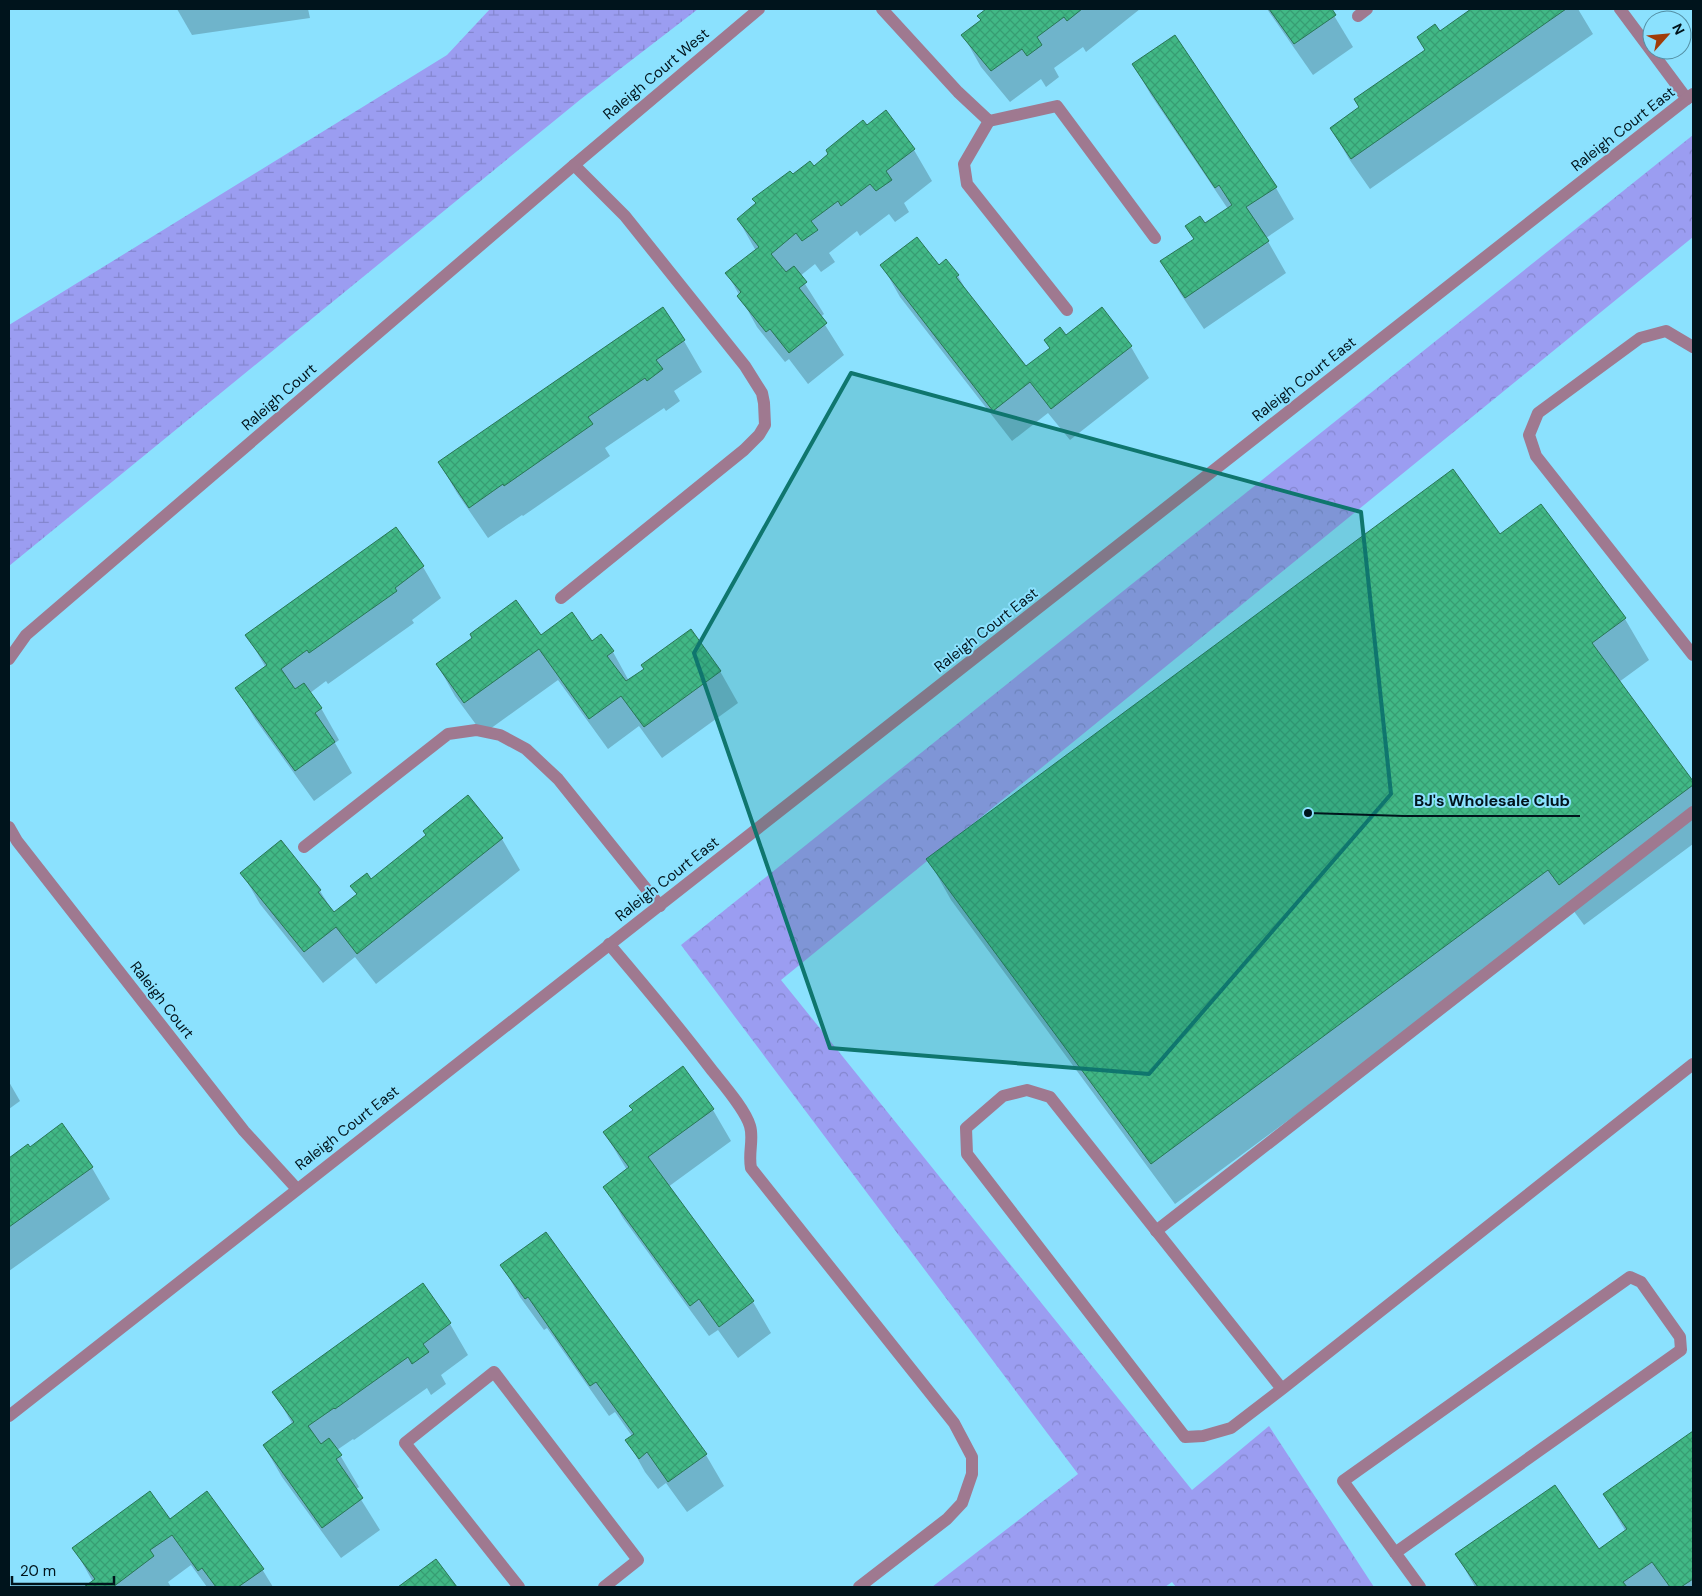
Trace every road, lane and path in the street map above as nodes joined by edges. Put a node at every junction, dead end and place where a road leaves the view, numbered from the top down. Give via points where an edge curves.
1 (759, 9) edge
2 (882, 9) edge
3 (1620, 9) edge
4 (1690, 97) edge
5 (989, 121) junction
6 (574, 165) junction
7 (1155, 238) dead end
8 (1067, 310) dead end
9 (1693, 347) edge
10 (560, 598) dead end
11 (1693, 655) edge
12 (9, 659) edge
13 (1693, 812) edge
14 (9, 827) edge
15 (304, 847) dead end
16 (660, 906) junction
17 (609, 944) junction
18 (1693, 1064) edge
19 (297, 1188) junction
20 (1156, 1231) junction
21 (1282, 1389) junction
22 (9, 1416) edge
23 (1395, 1553) junction
24 (519, 1587) edge
25 (604, 1587) edge
26 (859, 1587) edge
27 (1420, 1587) edge

1 - 6 street, Raleigh Court West
2 - 5 street
3 - 4 street
4 - 16 street, Raleigh Court East
5 - 7 street via 1057,106
5 - 8 street via 964,164 967,184
6 - 10 street via 625,216 745,366 762,393 765,425 744,450
6 - 12 street, Raleigh Court via 26,635
9 - 11 street via 1666,331 1640,338 1538,413 1529,435 1536,456
13 - 20 street
14 - 19 street, Raleigh Court via 244,1131
15 - 16 street via 448,734 476,730 500,735 526,748 558,779
16 - 17 street, Raleigh Court East
17 - 19 street, Raleigh Court East
17 - 26 street via 656,998 733,1098 750,1126 751,1168 954,1424 972,1457 972,1474 962,1504
18 - 21 street
19 - 22 street, Raleigh Court East
20 - 21 street
20 - 21 street via 1050,1097 1027,1090 1003,1096 966,1128 967,1154 1185,1437 1231,1428
23 - 23 street via 1343,1481 1630,1277 1641,1282 1680,1338 1680,1350
23 - 27 street
24 - 25 street via 405,1443 494,1372 638,1560

